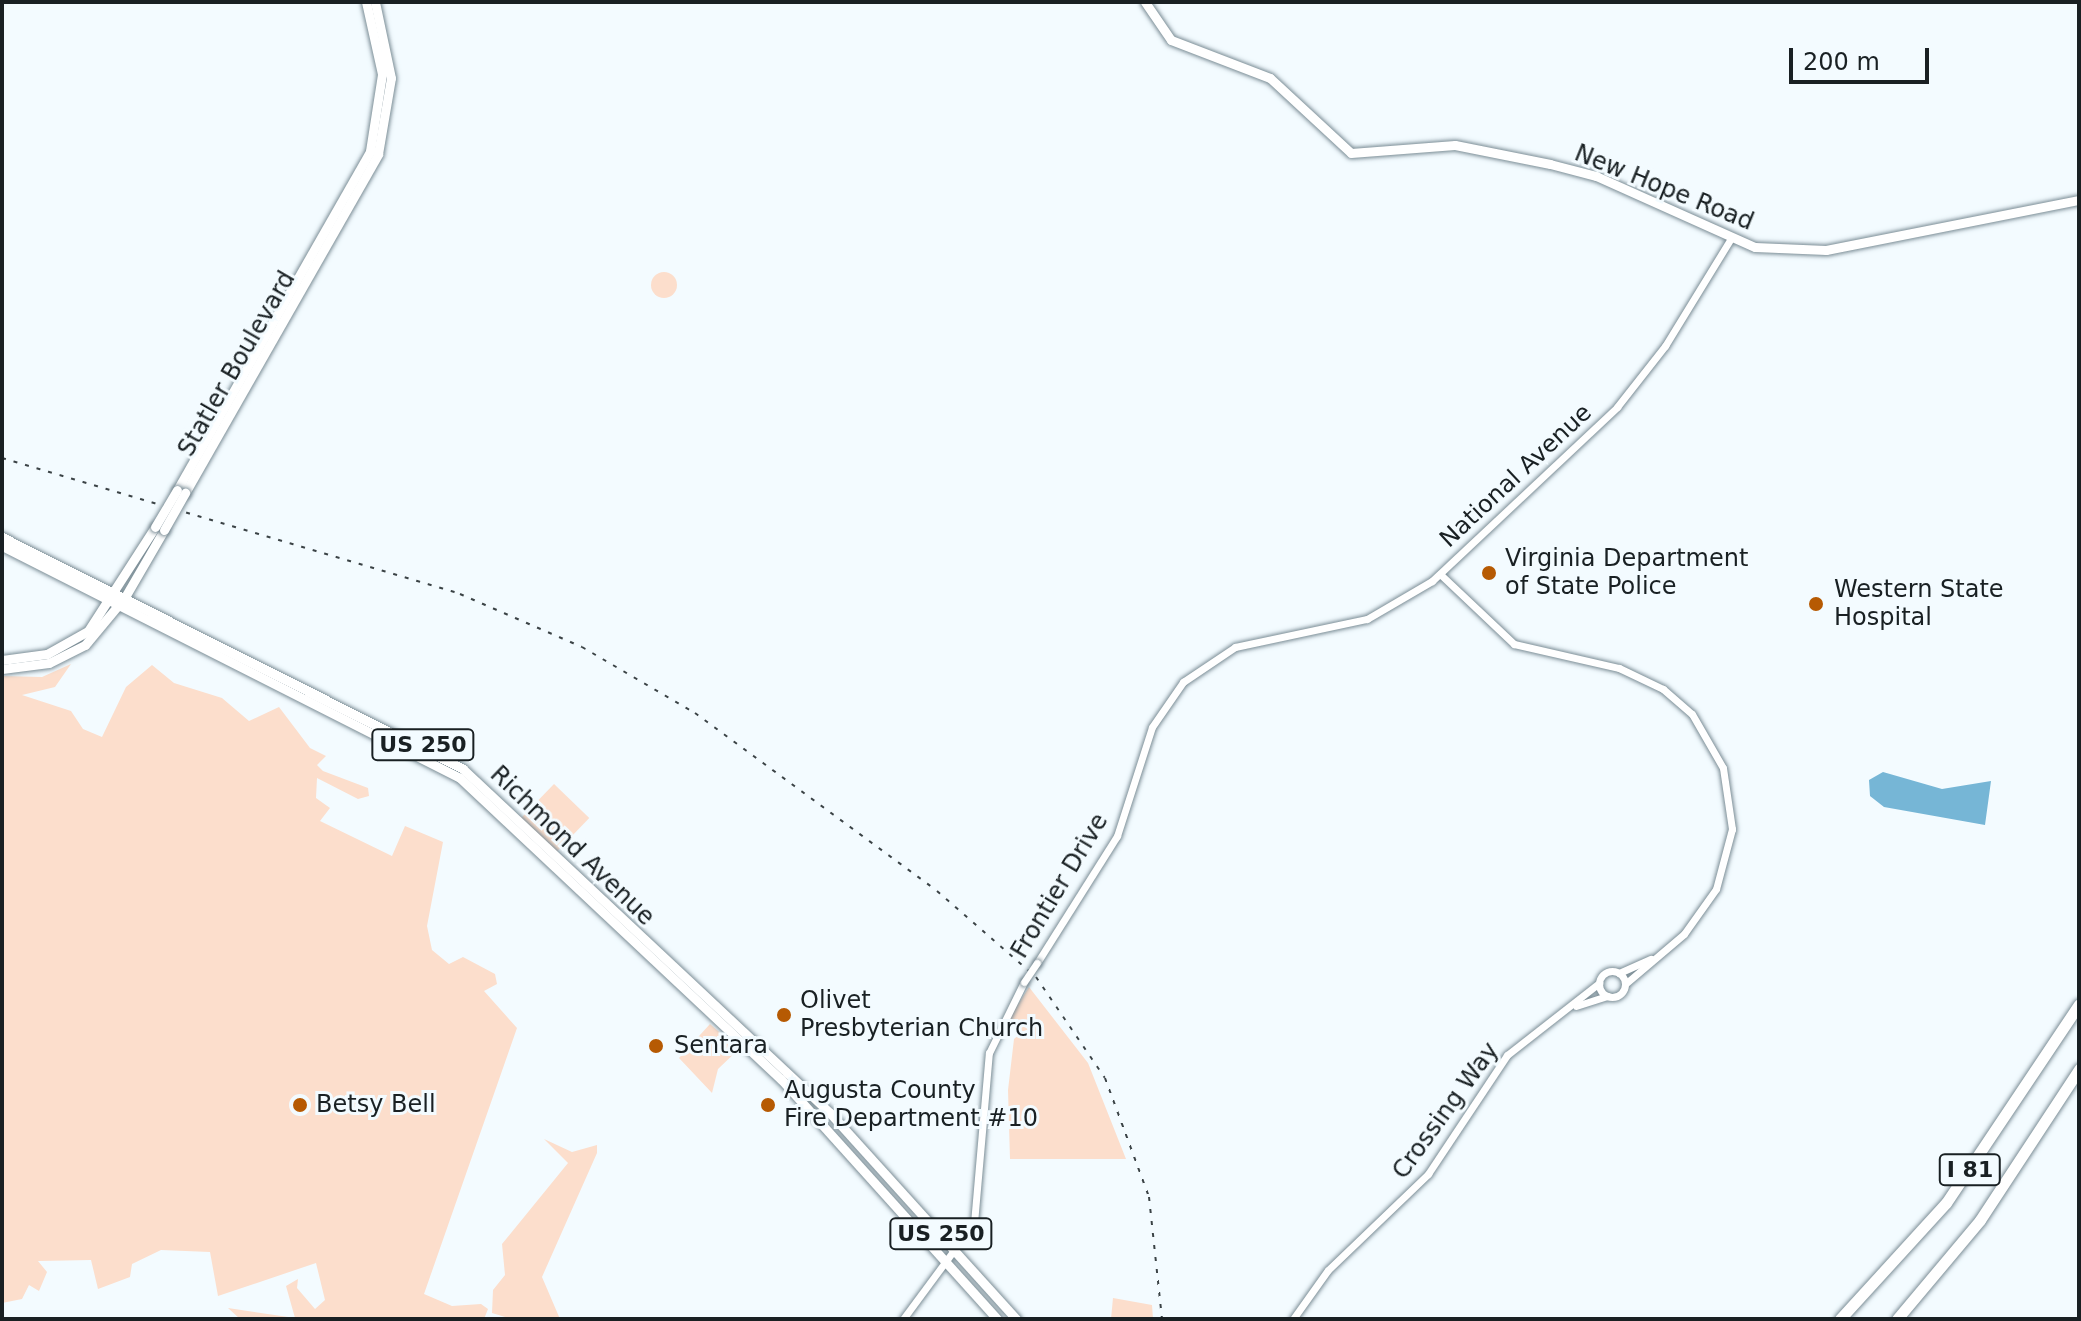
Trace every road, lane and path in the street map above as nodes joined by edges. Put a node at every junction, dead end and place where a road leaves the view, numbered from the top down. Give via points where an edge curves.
1 (366, 2) edge
2 (375, 2) edge
3 (1145, 2) edge
4 (2079, 200) edge
5 (1730, 240) junction
6 (181, 491) junction
7 (2, 537) edge
8 (2, 546) edge
9 (1440, 574) junction
10 (119, 598) junction
11 (1255, 640) joint
12 (2, 660) edge
13 (2, 669) edge
14 (1653, 958) junction
15 (1618, 973) junction
16 (1599, 983) junction
17 (1625, 984) junction
18 (1607, 996) junction
19 (2079, 1004) edge
20 (1576, 1006) junction
21 (2079, 1069) edge
22 (956, 1251) junction
23 (947, 1262) junction
24 (903, 1319) edge
25 (997, 1319) edge
26 (1016, 1319) edge
27 (1293, 1319) edge
28 (1840, 1319) edge
29 (1897, 1319) edge

1 - 6 main road, Statler Boulevard via 382,71 370,151
2 - 6 main road, Statler Boulevard via 391,78 378,154
3 - 5 main road, New Hope Road via 1172,41 1274,80 1351,153 1459,145 1550,164 1596,176
4 - 5 main road, New Hope Road via 1826,250
5 - 9 street, National Avenue via 1665,346 1617,407
6 - 10 main road, Statler Boulevard, bridge
7 - 10 main road, Richmond Avenue / US 250
8 - 10 main road, Richmond Avenue / US 250
9 - 11 street, National Avenue via 1367,619
9 - 14 street via 1504,638 1648,680 1707,736 1731,808 1728,853 1696,919
10 - 12 main road, Statler Boulevard via 70,644
10 - 13 main road, Statler Boulevard via 72,653
10 - 22 main road, Richmond Avenue / US 250 via 463,769 830,1113
10 - 23 main road, Richmond Avenue / US 250 via 460,778 781,1079
11 - 22 street, Frontier Drive, bridge via 1203,665 1164,705 1117,836 1024,982 990,1048 977,1211
14 - 15 street
14 - 17 street
15 - 16 street via 1605,973
15 - 17 street
16 - 18 street
16 - 20 street, Crossing Way
17 - 18 street via 1619,995
18 - 20 street, Crossing Way
19 - 28 highway, I 81 via 1946,1203
20 - 27 street, Crossing Way via 1507,1055 1428,1174 1328,1270
21 - 29 highway, I 81 via 1980,1220
22 - 23 street, Frontier Drive
22 - 26 main road, Richmond Avenue / US 250
23 - 24 street, Frontier Drive
23 - 25 main road, Richmond Avenue / US 250

